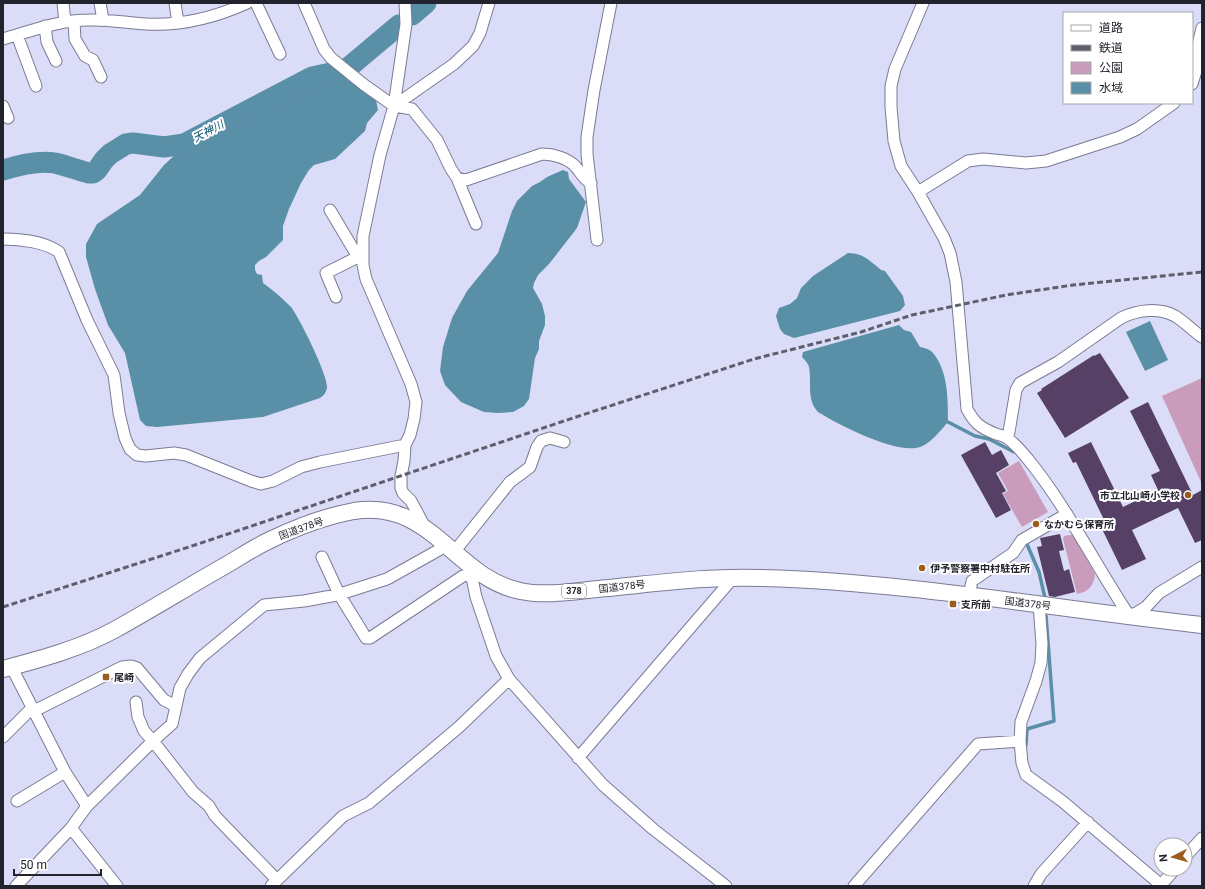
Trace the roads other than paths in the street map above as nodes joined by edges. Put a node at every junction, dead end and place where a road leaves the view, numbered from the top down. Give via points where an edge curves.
1 (63, 3) edge
2 (100, 3) edge
3 (175, 3) edge
4 (247, 3) edge
5 (256, 3) edge
6 (304, 3) edge
7 (405, 3) edge
8 (489, 3) edge
9 (611, 3) edge
10 (922, 3) edge
11 (103, 20) junction
12 (70, 22) junction
13 (178, 23) junction
14 (45, 26) junction
15 (1202, 28) edge
16 (17, 35) junction
17 (3, 39) edge
18 (280, 54) dead end
19 (56, 61) dead end
20 (100, 77) dead end
21 (1193, 81) edge
22 (36, 86) dead end
23 (1173, 104) edge
24 (3, 106) edge
25 (394, 106) junction
26 (8, 118) dead end
27 (457, 178) junction
28 (591, 183) junction
29 (918, 192) junction
30 (330, 210) dead end
31 (476, 224) dead end
32 (3, 239) edge
33 (597, 240) dead end
34 (360, 257) junction
35 (336, 297) dead end
36 (1202, 338) edge
37 (1007, 438) junction
38 (564, 442) dead end
39 (405, 446) junction
40 (1067, 514) junction
41 (424, 526) junction
42 (450, 549) junction
43 (322, 557) dead end
44 (1202, 567) edge
45 (470, 569) junction
46 (733, 578) junction
47 (339, 594) junction
48 (969, 596) junction
49 (1039, 604) junction
50 (1130, 617) junction
51 (1202, 625) edge
52 (7, 667) edge
53 (508, 679) junction
54 (136, 702) dead end
55 (176, 706) junction
56 (33, 709) junction
57 (3, 737) edge
58 (153, 741) junction
59 (1020, 741) junction
60 (578, 758) junction
61 (65, 772) junction
62 (17, 801) dead end
63 (87, 806) junction
64 (1088, 822) junction
65 (71, 828) junction
66 (1202, 838) edge
67 (1193, 848) edge
68 (1168, 877) edge
69 (274, 883) edge
70 (1161, 885) edge
71 (16, 886) edge
72 (117, 886) edge
73 (726, 886) edge
74 (854, 886) edge
75 (1034, 886) edge

1 - 12 street
2 - 11 street
3 - 13 street
4 - 13 street via 225,13
5 - 18 street
6 - 25 street via 324,49 331,58
7 - 25 street via 406,24
8 - 25 street via 474,46 454,64
9 - 28 street via 587,137
10 - 29 street via 895,69 891,86 896,153 901,166
11 - 12 street
11 - 13 street via 148,24
12 - 14 street
12 - 20 street via 75,39 85,56 93,60
14 - 16 street
14 - 19 street via 47,42
15 - 21 street
16 - 17 street
16 - 22 street
23 - 29 street via 1137,129 1120,137 1046,161 968,161
24 - 26 street
25 - 27 street via 412,109 437,140
25 - 34 street via 380,155
27 - 28 street via 466,180 542,154 552,154 572,164 585,180
27 - 31 street
28 - 33 street
29 - 37 street via 950,253 967,409 978,425
30 - 34 street
32 - 39 street via 41,244 59,252 87,320 114,375 125,438 130,449 137,455 186,455 261,484 273,482 301,467
34 - 35 street via 326,273
34 - 39 street via 366,279 411,384 416,402 410,435
36 - 37 street via 1175,316 1162,311 1147,311 1121,318 1058,362 1020,383 1016,390
37 - 40 street via 1032,463
38 - 42 street via 550,438 541,441 530,467 510,482
39 - 41 street via 401,488
40 - 48 street via 1026,537 1013,552 972,581
40 - 50 street
41 - 42 highway, 国道378号 / 378
41 - 52 highway, 国道378号 / 378 via 397,514 375,510 354,512 300,527 270,540 113,630 68,650
42 - 45 highway, 国道378号 / 378
42 - 47 street via 387,579
43 - 47 street
44 - 50 street via 1159,593 1146,607
45 - 46 highway, 国道378号 / 378 via 516,590 530,592 563,592
45 - 47 street via 370,638 366,638
45 - 53 street via 476,597 496,656
46 - 48 highway, 国道378号 / 378 via 881,586
46 - 60 street
47 - 55 street via 264,605 200,658 180,688
48 - 49 highway, 国道378号 / 378
49 - 50 highway, 国道378号 / 378
49 - 59 street via 1041,663 1021,722
50 - 51 highway, 国道378号 / 378
52 - 56 street
53 - 60 street
53 - 69 street via 459,727 369,803 343,816
54 - 58 street via 141,726
55 - 56 street via 164,700 137,668 131,666 122,667
55 - 58 street via 172,724
56 - 57 street
56 - 61 street
58 - 63 street
58 - 69 street via 193,792 209,806
59 - 64 street via 1026,775
59 - 74 street via 978,744
60 - 73 street via 623,804
61 - 62 street
61 - 63 street
63 - 65 street
64 - 70 street
64 - 75 street via 1041,874
65 - 71 street
65 - 72 street
66 - 67 street
68 - 70 street

